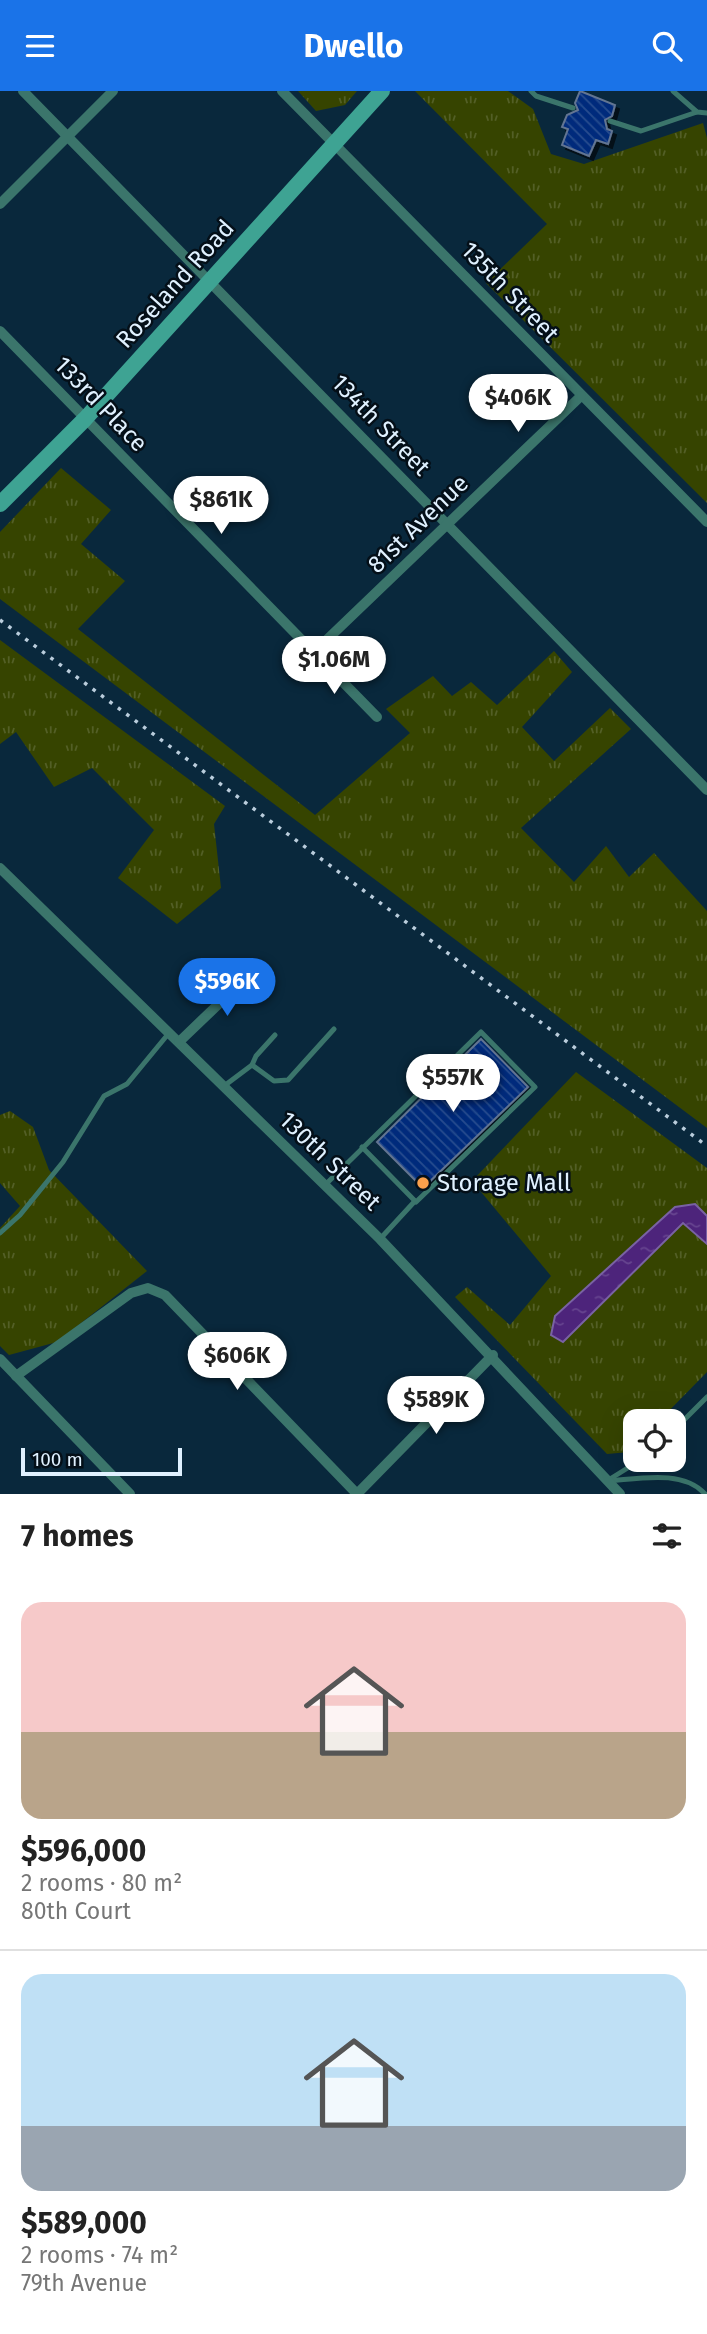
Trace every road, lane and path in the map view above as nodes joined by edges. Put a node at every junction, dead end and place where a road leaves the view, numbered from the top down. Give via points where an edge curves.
1 (23, 91) edge
2 (113, 91) edge
3 (282, 91) edge
4 (382, 91) edge
5 (531, 91) edge
6 (673, 91) edge
7 (573, 108) dead end
8 (696, 112) junction
9 (707, 113) edge
10 (610, 121) dead end
11 (69, 138) junction
12 (333, 142) junction
13 (0, 204) edge
14 (209, 279) junction
15 (0, 331) edge
16 (581, 396) junction
17 (85, 419) junction
18 (3, 495) edge
19 (707, 522) edge
20 (448, 524) junction
21 (313, 653) junction
22 (377, 717) dead end
23 (704, 782) edge
24 (0, 868) edge
25 (253, 971) dead end
26 (334, 1030) dead end
27 (169, 1033) junction
28 (275, 1035) dead end
29 (179, 1042) junction
30 (252, 1065) junction
31 (224, 1086) junction
32 (362, 1147) junction
33 (325, 1185) junction
34 (415, 1201) junction
35 (0, 1233) edge
36 (380, 1239) junction
37 (493, 1355) junction
38 (0, 1359) edge
39 (16, 1376) junction
40 (707, 1397) edge
41 (686, 1418) edge
42 (623, 1471) edge
43 (607, 1481) junction
44 (130, 1494) edge
45 (357, 1494) edge
46 (620, 1494) edge
47 (705, 1494) edge

1 - 11 street, 134th Street
2 - 11 street
3 - 12 street, 135th Street
4 - 12 main road, Roseland Road
5 - 7 lane
6 - 8 lane
8 - 9 lane
8 - 10 lane via 641,131
11 - 13 street
11 - 14 street, 134th Street
12 - 14 main road, Roseland Road
12 - 16 street, 135th Street
14 - 17 main road, Roseland Road
14 - 20 street, 134th Street
15 - 17 street, 133rd Place
16 - 19 street, 135th Street
16 - 20 street, 81st Avenue
17 - 18 main road, Roseland Road
17 - 21 street, 133rd Place
20 - 21 street, 81st Avenue
20 - 23 street, 134th Street
21 - 22 street, 133rd Place
24 - 27 street, 130th Street
25 - 29 street
26 - 30 lane via 288,1080 274,1081
27 - 29 street, 130th Street
27 - 35 lane via 127,1084 104,1095 63,1162
28 - 30 lane
29 - 31 street, 130th Street
30 - 31 lane
31 - 33 street, 130th Street
32 - 33 lane
32 - 34 lane
32 - 34 lane via 481,1032 535,1087
33 - 36 street, 130th Street
34 - 36 lane
36 - 37 street, 130th Street
37 - 43 street, 130th Street
37 - 45 street
38 - 39 street
39 - 44 street
39 - 45 street via 131,1293 148,1288 165,1295
40 - 41 lane
42 - 43 lane
43 - 46 street, 130th Street
43 - 47 lane via 684,1480 698,1485

